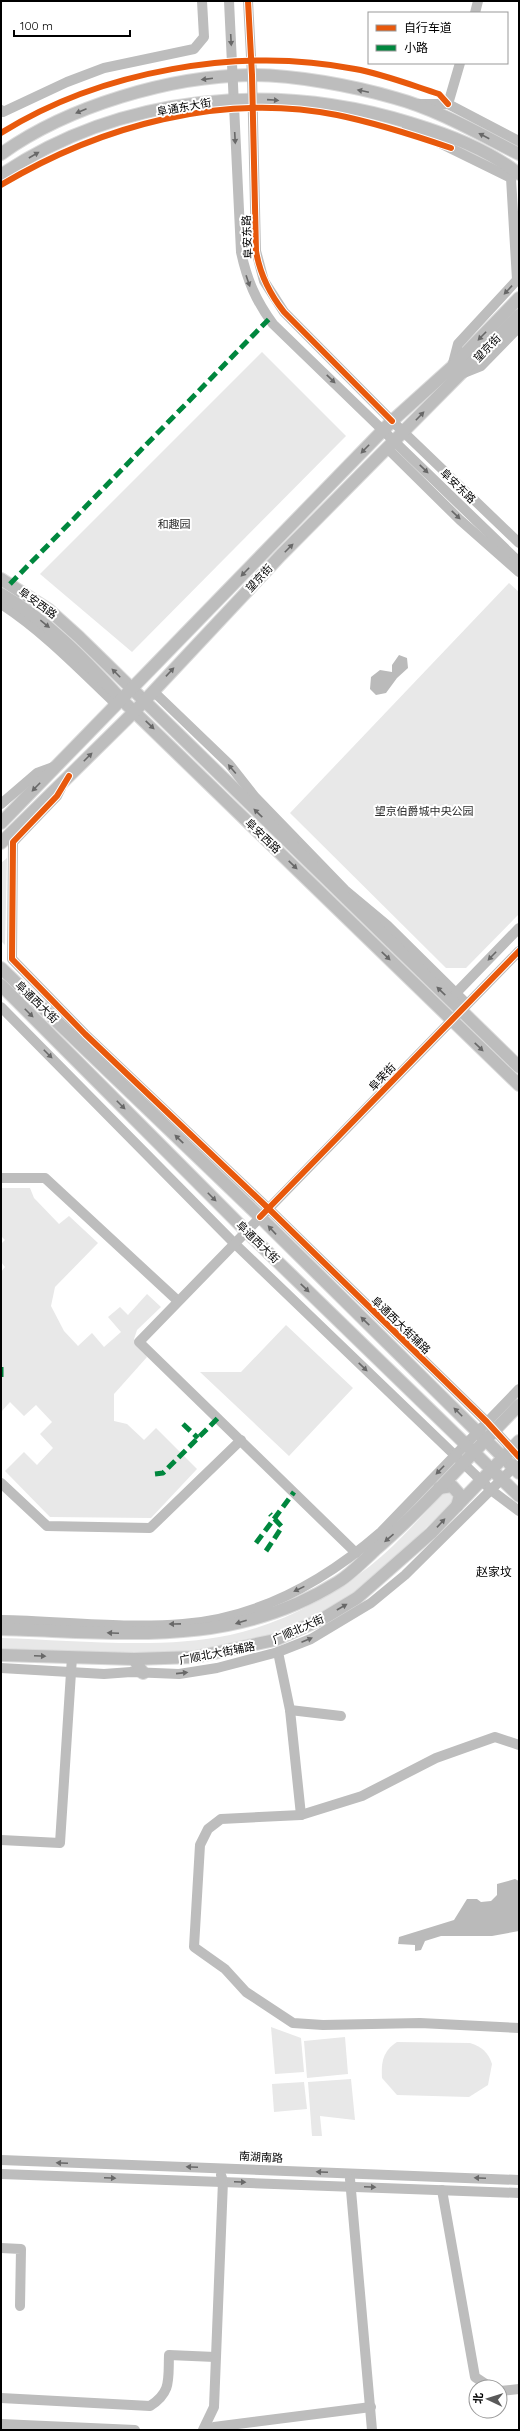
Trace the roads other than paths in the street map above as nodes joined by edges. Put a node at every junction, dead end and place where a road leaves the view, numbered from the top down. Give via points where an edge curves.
1 (202, 1) edge
2 (229, 1) edge
3 (248, 1) edge
4 (478, 1) edge
5 (475, 12) edge
6 (460, 64) edge
7 (252, 75) junction
8 (233, 77) junction
9 (234, 99) junction
10 (252, 99) junction
11 (414, 104) junction
12 (448, 104) junction
13 (1, 110) edge
14 (378, 113) junction
15 (519, 141) edge
16 (1, 154) edge
17 (519, 154) edge
18 (519, 174) edge
19 (1, 175) edge
20 (519, 298) edge
21 (519, 315) edge
22 (519, 327) edge
23 (456, 370) junction
24 (388, 426) junction
25 (405, 431) junction
26 (392, 445) junction
27 (519, 543) edge
28 (519, 562) edge
29 (519, 572) edge
30 (1, 579) edge
31 (1, 594) edge
32 (1, 604) edge
33 (131, 689) junction
34 (153, 691) junction
35 (119, 701) junction
36 (143, 701) junction
37 (135, 711) junction
38 (58, 765) junction
39 (69, 776) junction
40 (1, 804) edge
41 (1, 823) edge
42 (1, 844) edge
43 (519, 928) edge
44 (519, 951) edge
45 (1, 968) edge
46 (1, 985) edge
47 (456, 993) junction
48 (1, 1007) edge
49 (464, 1008) junction
50 (452, 1020) junction
51 (519, 1067) edge
52 (519, 1085) edge
53 (1, 1178) edge
54 (264, 1212) junction
55 (246, 1231) junction
56 (234, 1243) junction
57 (178, 1301) junction
58 (519, 1390) edge
59 (519, 1405) edge
60 (519, 1411) edge
61 (519, 1420) edge
62 (490, 1426) junction
63 (481, 1436) junction
64 (241, 1440) junction
65 (471, 1447) junction
66 (515, 1458) edge
67 (459, 1460) junction
68 (492, 1469) junction
69 (502, 1479) junction
70 (480, 1481) junction
71 (1, 1483) edge
72 (439, 1488) junction
73 (491, 1490) junction
74 (519, 1496) edge
75 (457, 1506) junction
76 (519, 1511) edge
77 (356, 1553) junction
78 (272, 1607) junction
79 (1, 1620) edge
80 (1, 1629) edge
81 (277, 1646) junction
82 (1, 1656) edge
83 (72, 1657) junction
84 (134, 1659) junction
85 (1, 1668) edge
86 (71, 1671) junction
87 (143, 1673) junction
88 (290, 1710) junction
89 (341, 1716) dead end
90 (519, 1745) edge
91 (301, 1815) junction
92 (1, 1840) edge
93 (519, 2028) edge
94 (1, 2160) edge
95 (218, 2167) junction
96 (349, 2173) junction
97 (1, 2174) edge
98 (519, 2180) edge
99 (223, 2181) junction
100 (350, 2186) junction
101 (442, 2190) junction
102 (519, 2193) edge
103 (1, 2248) edge
104 (20, 2306) dead end
105 (215, 2357) junction
106 (478, 2379) edge
107 (519, 2389) edge
108 (508, 2390) edge
109 (1, 2398) edge
110 (370, 2407) junction
111 (1, 2424) edge
112 (135, 2430) edge
113 (203, 2430) edge
114 (208, 2430) edge
115 (372, 2430) edge

1 - 13 street via 204,37 194,49 104,68 3,112
2 -> 8 street, 阜安东路
3 - 7 street, 阜安东路
4 - 5 street
6 - 12 street
7 - 8 main road
7 - 10 street, 阜安东路
11 -> 7 main road via 349,88
8 - 9 street, 阜安东路
8 -> 16 main road via 167,84 85,109 48,126
9 - 10 main road, 阜通东大街
19 -> 9 main road, 阜通东大街 via 64,140 113,122 150,111
9 -> 24 street, 阜安东路 via 241,252 258,305 273,324
10 -> 14 main road, 阜通东大街 via 341,105
10 - 24 street, 阜安东路 via 256,251 264,281 284,312
11 - 12 street
17 -> 11 main road via 448,117
12 - 15 street
14 - 18 main road, 阜通东大街 via 449,135 503,162
14 -> 23 street via 511,178 517,280 458,344
20 -> 23 main road
21 - 23 main road, 望京街
22 - 23 street via 481,366
23 - 24 main road, 望京街
25 -> 23 main road, 望京街
24 - 25 street, 阜安东路
24 - 26 street, 阜安东路
24 -> 33 main road, 望京街
25 - 26 main road, 望京街
25 - 27 street, 阜安东路
26 -> 28 street, 阜安东路
26 -> 29 street via 460,520
34 -> 26 main road, 望京街 via 281,555
33 -> 30 main road, 阜安西路 via 49,610
31 -> 35 main road, 阜安西路 via 22,606 72,646
32 - 35 street via 23,618 62,650
33 - 35 main road, 望京街
33 - 36 main road, 阜安西路
34 - 36 main road, 望京街
47 -> 34 street via 387,925 345,890 255,797 229,764
35 - 37 main road, 阜安西路
35 - 38 main road, 望京街
36 - 37 main road, 望京街
49 -> 36 main road, 阜安西路
39 -> 37 main road, 望京街
37 -> 50 main road, 阜安西路
38 - 40 street via 37,773
38 -> 41 main road, 望京街
39 - 42 main road, 望京街
39 - 54 street, 阜通西大街辅路 via 57,796 13,842 12,959
43 -> 47 street
44 - 49 street, 阜荣街
54 -> 45 main road, 阜通西大街
46 -> 55 main road, 阜通西大街
47 - 49 street
48 -> 56 street
49 - 50 street, 阜荣街
49 - 51 main road, 阜安西路
50 -> 52 main road, 阜安西路
50 - 54 street, 阜荣街
53 - 57 street via 45,1178
54 - 55 street, 阜荣街
54 - 62 street, 阜通西大街辅路
63 -> 54 main road, 阜通西大街
55 - 56 street, 阜荣街
55 -> 65 main road, 阜通西大街
56 - 57 street, 阜荣街
56 -> 67 street
57 - 64 street, 阜荣街 via 139,1342
58 - 62 street
59 - 62 main road
60 - 61 main road
62 - 63 main road
62 - 66 street, 阜通西大街辅路
63 - 65 main road
63 - 66 main road, 阜通西大街
64 - 71 street via 150,1528 46,1526
64 - 77 street
65 - 67 main road
65 - 68 main road, 阜通西大街
66 - 68 main road, 广顺北大街
66 - 69 street, 广顺北大街辅路
67 - 70 street
67 - 72 main road
67 -> 77 street
68 - 69 main road, 阜通西大街
68 - 70 main road, 广顺北大街
69 - 73 street, 广顺北大街辅路
69 - 74 main road, 阜通西大街
70 - 73 street
70 - 75 main road, 广顺北大街
72 - 75 main road via 452,1486 460,1494
72 -> 78 main road via 398,1530 339,1581 306,1599
73 - 76 street
81 -> 73 street, 广顺北大街辅路 via 311,1639 371,1603 405,1575
81 -> 75 main road, 广顺北大街 via 357,1598 431,1533
77 -> 78 street via 318,1580
78 -> 79 street via 183,1624
78 -> 80 main road via 229,1626 191,1632 140,1634
81 - 84 main road, 广顺北大街 via 196,1657
87 -> 81 street, 广顺北大街辅路 via 179,1674 217,1668
81 - 88 street
82 -> 83 main road, 广顺北大街
83 - 84 main road, 广顺北大街
83 - 86 street
84 - 87 main road
85 - 86 street, 广顺北大街辅路
86 - 87 street, 广顺北大街辅路 via 104,1674
86 - 92 street via 60,1843
88 - 89 street
88 - 91 street
90 - 91 street via 495,1737 436,1758 362,1796
91 - 93 street via 221,1819 208,1829 200,1845 194,1947 225,1969 246,1992 293,2023 420,2023
95 -> 94 street, 南湖南路
96 -> 95 street, 南湖南路
95 - 99 street
98 -> 96 street, 南湖南路
96 - 100 street
97 -> 99 street
99 -> 100 street
99 - 105 street
100 -> 101 street
100 - 110 street
101 - 102 street
101 - 106 street via 475,2377
103 - 104 street via 21,2249
105 - 109 street via 169,2356 167,2387 162,2398 150,2406
105 - 113 street via 214,2407
107 - 108 street
110 - 114 street via 214,2427
110 - 115 street
111 - 112 street

